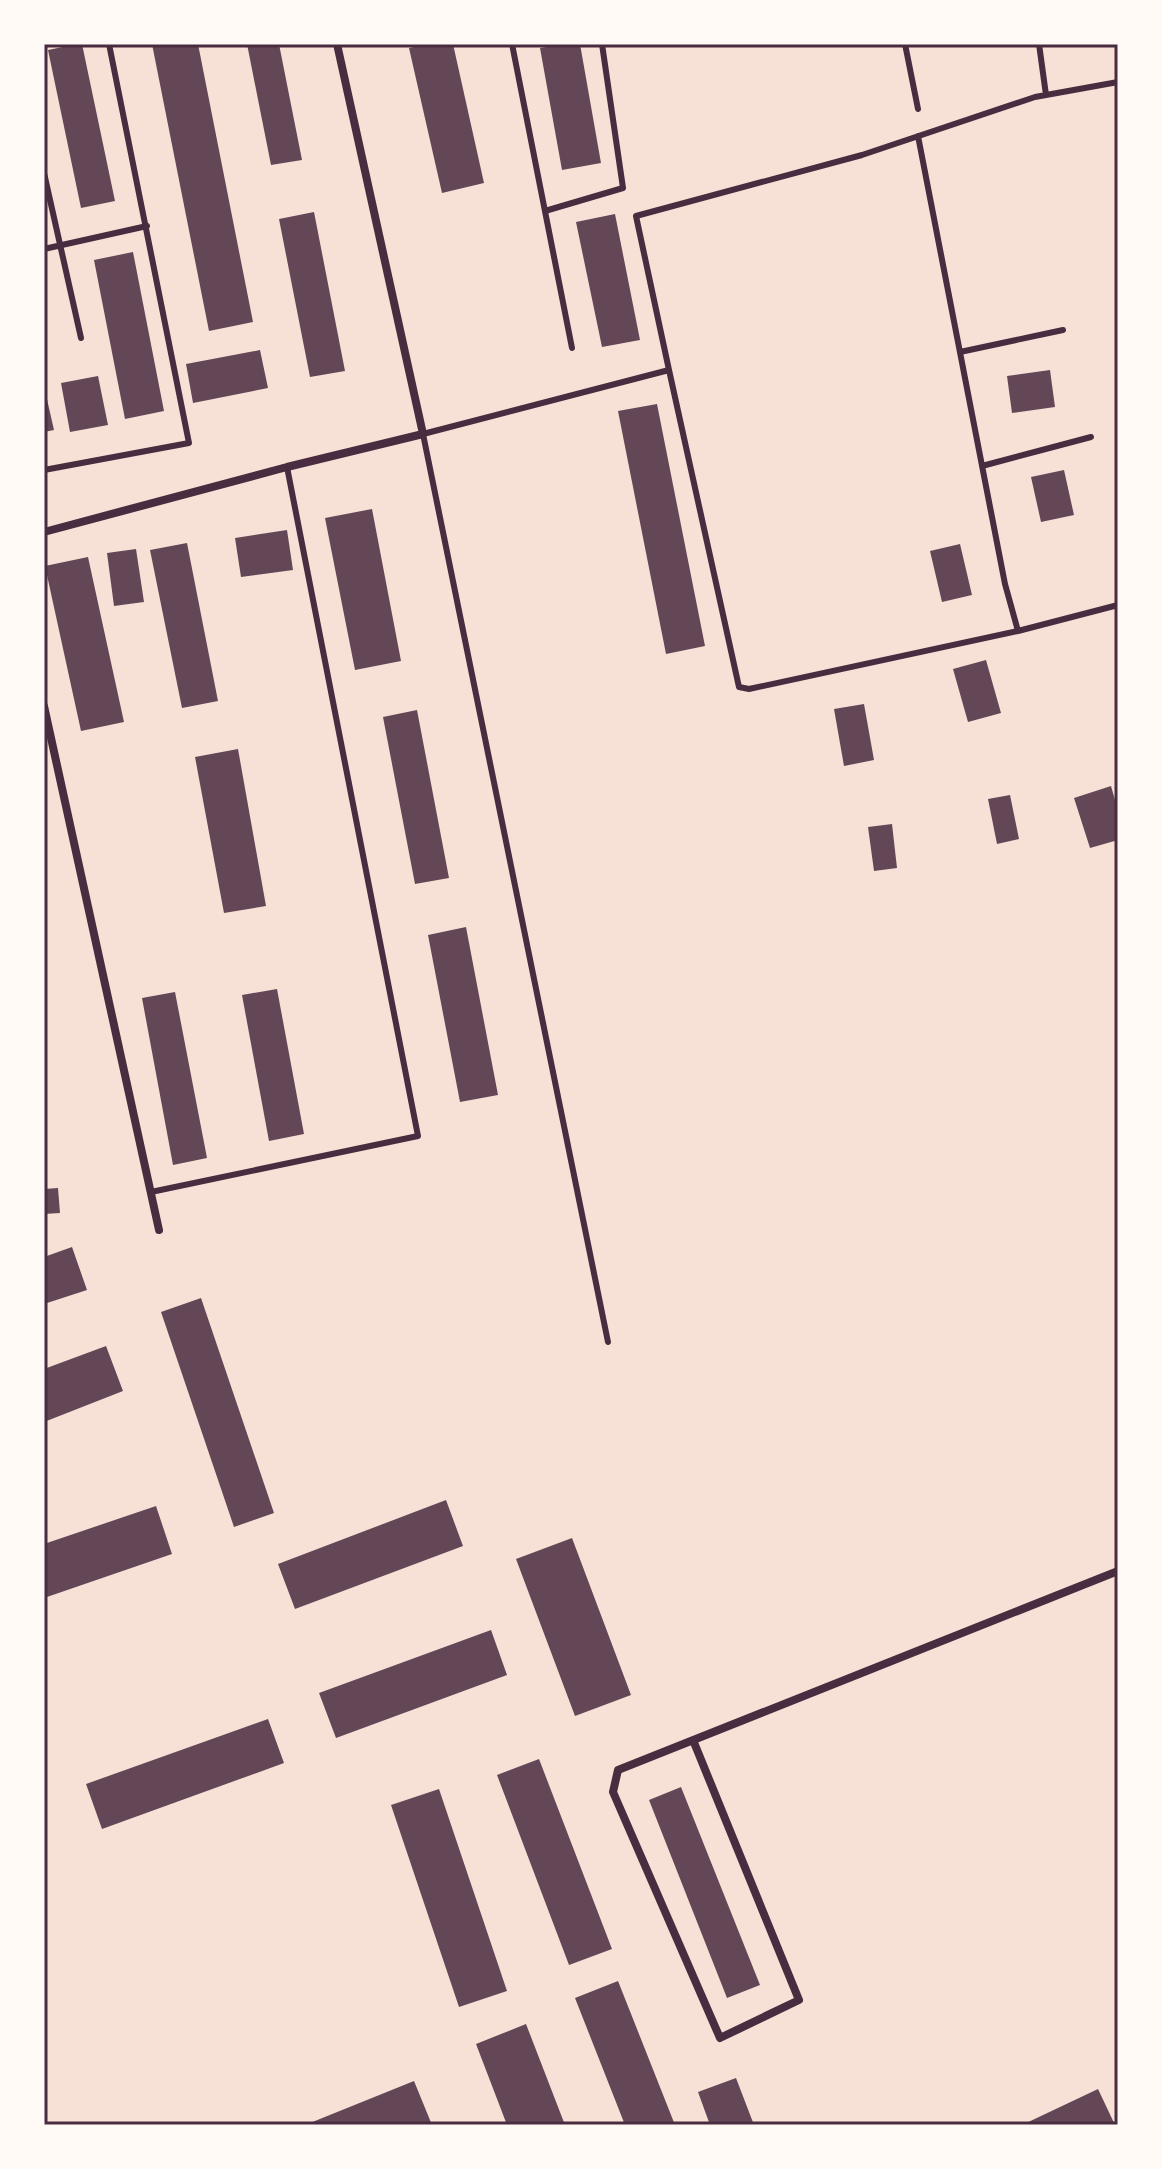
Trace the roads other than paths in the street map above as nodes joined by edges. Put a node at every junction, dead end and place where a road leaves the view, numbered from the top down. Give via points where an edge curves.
1 (109, 44) edge
2 (337, 44) edge
3 (512, 44) edge
4 (602, 44) edge
5 (905, 44) edge
6 (1039, 44) edge
7 (1118, 82) edge
8 (1046, 95) junction
9 (918, 109) dead end
10 (918, 136) junction
11 (44, 173) edge
12 (545, 211) junction
13 (147, 226) junction
14 (60, 245) junction
15 (44, 249) edge
16 (1063, 330) dead end
17 (81, 338) dead end
18 (572, 348) dead end
19 (960, 352) junction
20 (669, 370) junction
21 (423, 434) junction
22 (1091, 437) dead end
23 (982, 466) junction
24 (287, 467) junction
25 (44, 470) edge
26 (44, 532) edge
27 (1118, 605) edge
28 (1018, 631) junction
29 (44, 706) edge
30 (151, 1192) junction
31 (159, 1230) dead end
32 (608, 1342) dead end
33 (1118, 1571) edge
34 (693, 1740) junction

1 - 13 lane
2 - 21 street
3 - 12 lane
4 - 12 lane via 623,188
5 - 9 lane
6 - 8 lane
7 - 8 lane
8 - 10 lane
10 - 19 lane
10 - 20 lane via 636,216
11 - 14 lane
12 - 18 lane
13 - 14 lane
13 - 25 lane via 189,443
14 - 15 lane
14 - 17 lane
16 - 19 lane
19 - 23 lane
20 - 21 lane
20 - 28 lane via 739,687
21 - 24 street
21 - 32 lane
22 - 23 lane
23 - 28 lane
24 - 26 street
24 - 30 lane via 418,1136
27 - 28 lane
29 - 30 street
30 - 31 street
33 - 34 street
34 - 34 street via 618,1770 613,1792 720,2038 799,2000

